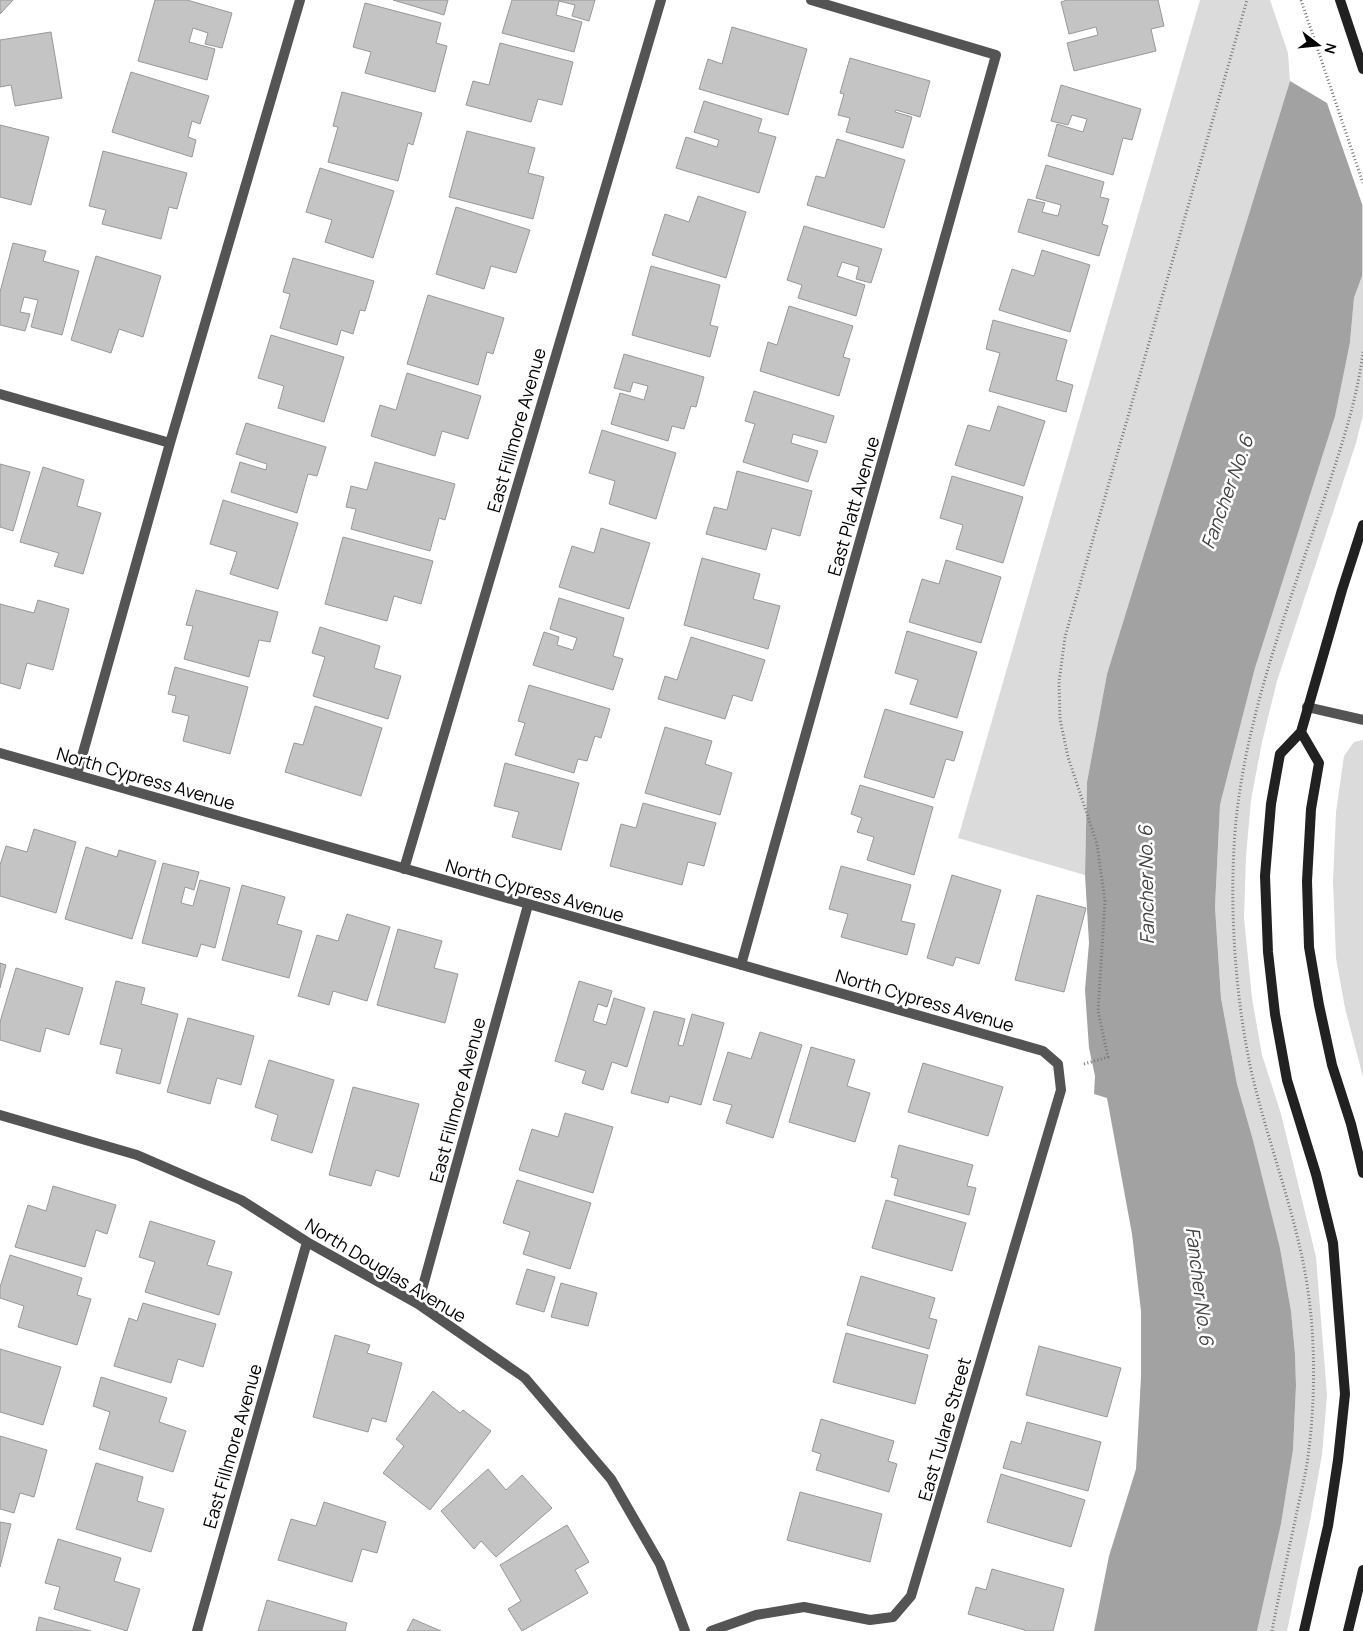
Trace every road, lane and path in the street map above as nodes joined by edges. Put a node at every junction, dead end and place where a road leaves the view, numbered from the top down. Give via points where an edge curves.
1 (300, 0) edge
2 (660, 0) edge
3 (811, 0) edge
4 (1247, 0) edge
5 (1301, 0) edge
6 (1340, 0) edge
7 (1363, 69) edge
8 (1363, 183) edge
9 (0, 394) edge
10 (170, 442) junction
11 (1363, 525) edge
12 (1307, 707) junction
13 (1363, 720) edge
14 (1301, 732) junction
15 (0, 753) edge
16 (77, 774) junction
17 (404, 869) junction
18 (528, 905) junction
19 (740, 965) junction
20 (1058, 1064) joint
21 (1084, 1064) dead end
22 (0, 1115) edge
23 (1363, 1173) edge
24 (307, 1242) junction
25 (418, 1304) junction
26 (1363, 1570) edge
27 (197, 1631) edge
28 (685, 1631) edge
29 (711, 1631) edge
30 (1304, 1631) edge
31 (1348, 1631) edge

1 - 10 street
2 - 17 street, East Fillmore Avenue
3 - 19 street, East Platt Avenue via 996,55
4 - 21 path via 1065,637 1059,682 1060,719 1068,757 1098,844 1105,901 1098,1011 1108,1057
5 - 8 path
6 - 7 street
9 - 10 street
10 - 16 street
11 - 12 street
12 - 13 street
12 - 14 street
14 - 23 street via 1319,763 1311,809 1307,881 1309,947 1332,1065
14 - 30 street via 1280,754 1271,804 1265,876 1268,952 1274,1014 1287,1080 1333,1243 1345,1394 1328,1526
15 - 16 street, North Cypress Avenue
16 - 17 street, North Cypress Avenue
17 - 18 street, North Cypress Avenue
18 - 19 street, North Cypress Avenue
18 - 25 street, East Fillmore Avenue
19 - 20 street, North Cypress Avenue via 1043,1051
20 - 29 street, East Tulare Street via 1061,1090 911,1596 893,1617 870,1620 804,1607 756,1615
22 - 24 street, North Douglas Avenue via 137,1154 241,1200
24 - 25 street, North Douglas Avenue
24 - 27 street, East Fillmore Avenue
25 - 28 street, North Douglas Avenue via 525,1378 611,1479 660,1564
26 - 31 street

